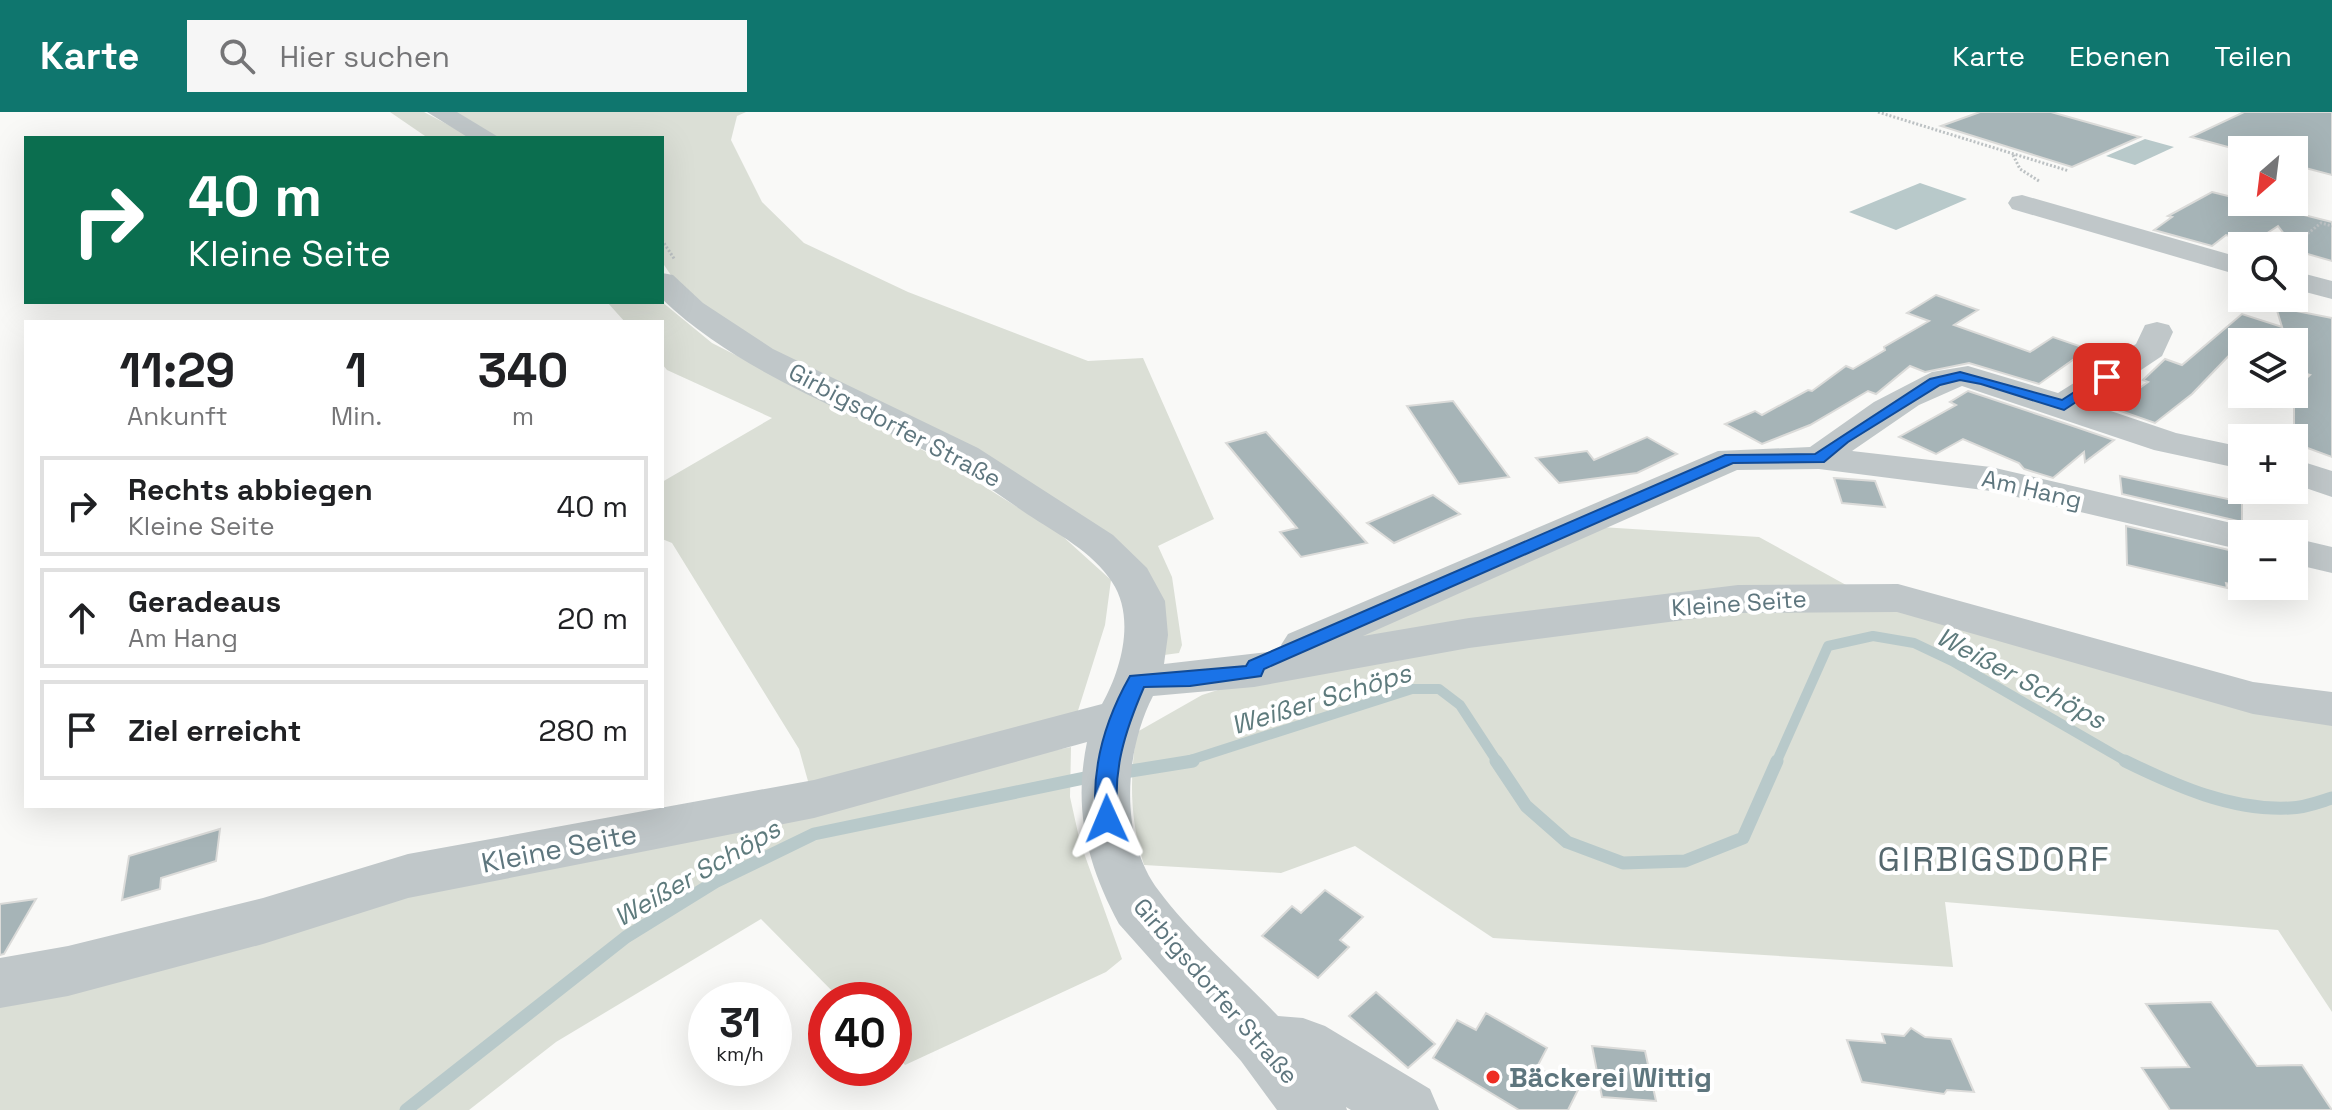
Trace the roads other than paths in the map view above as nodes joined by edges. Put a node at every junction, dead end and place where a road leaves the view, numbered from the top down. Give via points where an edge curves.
1 (439, 112) edge
2 (484, 136) edge
3 (2022, 203) dead end
4 (2228, 263) edge
5 (664, 284) edge
6 (2308, 284) edge
7 (2332, 290) edge
8 (2157, 332) dead end
9 (2064, 405) junction
10 (2228, 455) edge
11 (1819, 458) junction
12 (2308, 476) edge
13 (2332, 485) edge
14 (2228, 535) edge
15 (2308, 554) edge
16 (2332, 560) edge
17 (1254, 671) junction
18 (2332, 709) edge
19 (1123, 711) junction
20 (0, 983) edge
21 (1263, 1042) junction
22 (1315, 1110) edge
23 (1407, 1110) edge

1 - 2 street
3 - 4 street
5 - 19 street, Girbigsdorfer Straße via 740,345 957,453 1075,527 1121,565 1140,592 1147,631
6 - 7 street
8 - 9 street via 2150,349
9 - 10 street via 2167,442
9 - 11 street via 1960,376 1935,382
11 - 14 street, Am Hang via 1991,479
11 - 17 street, Am Hang via 1731,459 1256,665
12 - 13 street
15 - 16 street
17 - 18 street, Kleine Seite via 1469,633 1738,599 1898,598 2253,698
17 - 19 street, Kleine Seite via 1190,679
19 - 20 street, Kleine Seite via 814,799 408,876 263,921
19 - 21 street, Girbigsdorfer Straße via 1104,792 1110,846 1123,883 1139,908
21 - 22 street, Girbigsdorfer Straße
21 - 23 street via 1303,1046

